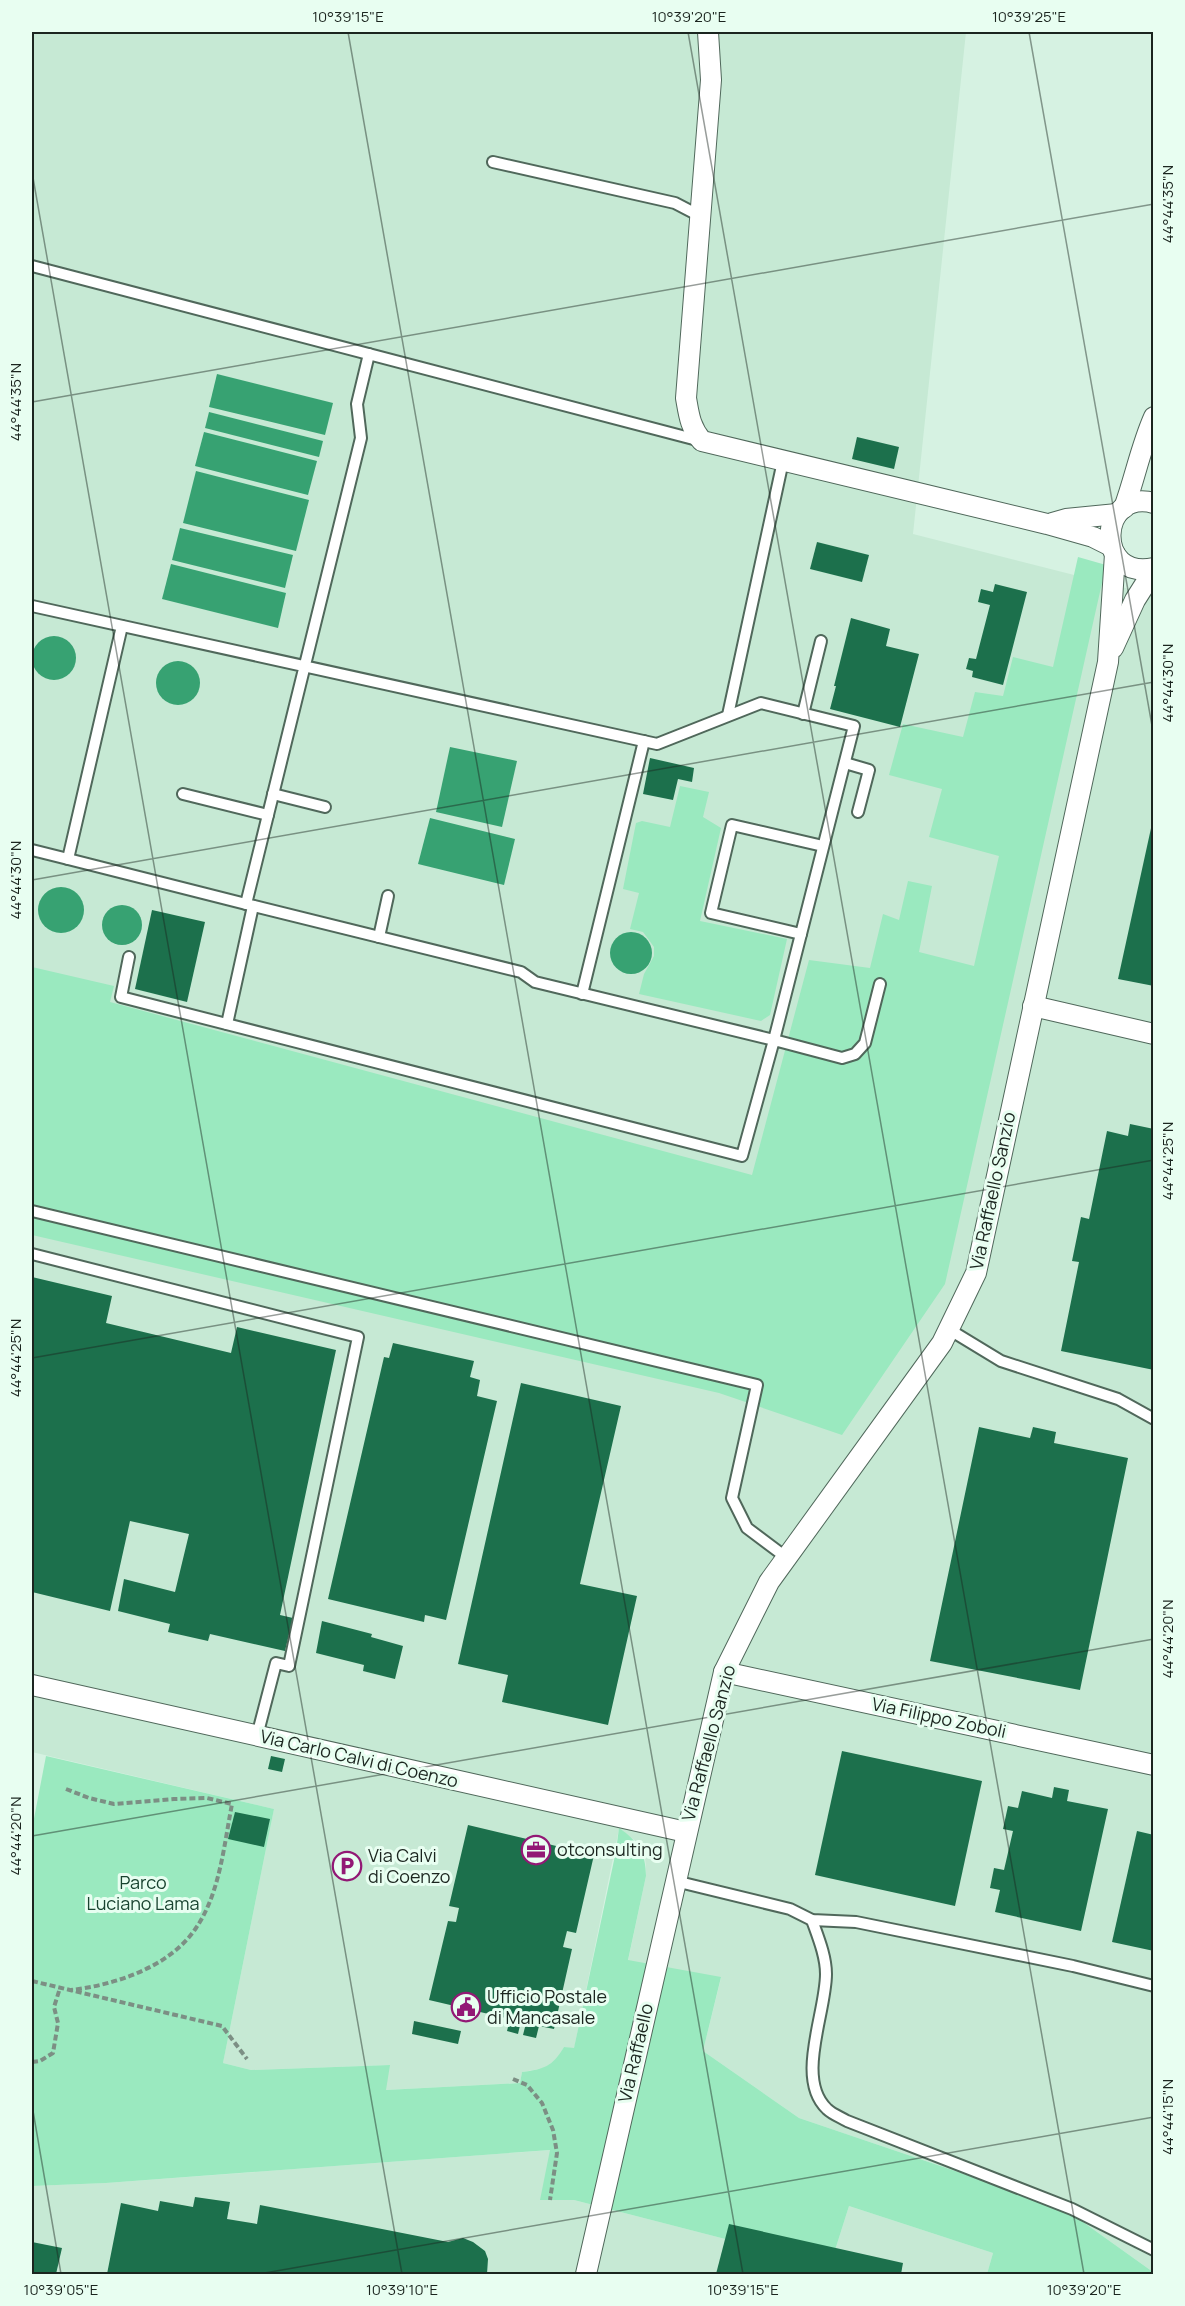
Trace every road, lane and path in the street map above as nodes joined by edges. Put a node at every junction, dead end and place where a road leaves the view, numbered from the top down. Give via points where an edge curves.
1 (708, 32) edge
2 (493, 162) dead end
3 (700, 216) junction
4 (32, 266) edge
5 (369, 354) junction
6 (1154, 417) edge
7 (702, 441) junction
8 (783, 461) junction
9 (1154, 503) edge
10 (1120, 511) junction
11 (1047, 524) junction
12 (1113, 550) junction
13 (1154, 569) edge
14 (32, 606) edge
15 (122, 626) junction
16 (821, 641) dead end
17 (1108, 662) junction
18 (304, 667) junction
19 (803, 714) junction
20 (728, 716) junction
21 (644, 741) junction
22 (844, 764) junction
23 (183, 794) dead end
24 (273, 794) junction
25 (325, 807) dead end
26 (858, 812) dead end
27 (268, 815) junction
28 (823, 846) junction
29 (32, 850) edge
30 (68, 859) junction
31 (388, 896) dead end
32 (250, 905) junction
33 (801, 934) junction
34 (378, 937) junction
35 (129, 957) dead end
36 (880, 984) dead end
37 (582, 994) junction
38 (1033, 1006) junction
39 (227, 1024) junction
40 (1154, 1034) edge
41 (774, 1040) junction
42 (32, 1211) edge
43 (32, 1254) edge
44 (950, 1330) junction
45 (1154, 1419) edge
46 (787, 1558) junction
47 (724, 1672) junction
48 (32, 1687) edge
49 (257, 1736) junction
50 (1154, 1765) edge
51 (66, 1789) dead end
52 (686, 1832) junction
53 (675, 1881) junction
54 (813, 1920) junction
55 (32, 1982) edge
56 (1154, 1986) edge
57 (60, 1988) junction
58 (71, 1990) junction
59 (247, 2059) dead end
60 (32, 2062) edge
61 (513, 2079) dead end
62 (550, 2200) dead end
63 (1154, 2250) edge
64 (586, 2274) edge

1 - 3 street via 711,80
2 - 3 lane via 675,203
3 - 7 street via 686,398 690,426
4 - 5 lane
5 - 7 lane
5 - 18 lane via 357,404 361,438
6 - 10 street, Via Raffaello Sanzio
7 - 8 street
8 - 11 street
8 - 20 lane
9 - 10 street via 1139,502
10 - 11 street
10 - 12 street, Via Raffaello Sanzio via 1110,529
11 - 12 street via 1094,537
12 - 13 street, Via Raffaello Sanzio via 1120,561 1136,569
12 - 17 street, Via Raffaello Sanzio
13 - 17 street, Via Raffaello Sanzio via 1135,600
14 - 15 lane
15 - 18 lane
15 - 30 lane
16 - 19 lane
17 - 38 street, Via Raffaello Sanzio
18 - 21 lane
18 - 24 lane
19 - 20 lane via 761,703
19 - 22 lane via 854,726
20 - 21 lane via 657,744
21 - 37 lane
22 - 26 lane via 868,770
22 - 28 lane
23 - 27 lane
24 - 25 lane
24 - 27 lane
27 - 32 lane
28 - 33 lane
28 - 33 lane via 732,825 711,913
29 - 30 lane
30 - 32 lane
31 - 34 lane
32 - 34 lane
32 - 39 lane
33 - 41 lane
34 - 37 lane via 521,972 535,982
35 - 39 lane via 121,997
36 - 41 lane via 865,1043 855,1053 842,1058
37 - 41 lane
38 - 40 street
38 - 44 street, Via Raffaello Sanzio via 976,1273
39 - 41 lane via 742,1156
42 - 46 lane via 757,1385 732,1498 747,1528
43 - 49 lane via 358,1337 289,1666 276,1663
44 - 45 lane via 1001,1361 1118,1399
44 - 46 street, Via Raffaello Sanzio
46 - 47 street, Via Raffaello Sanzio via 769,1582
47 - 50 street, Via Filippo Zoboli
47 - 52 street, Via Raffaello Sanzio
48 - 49 street, Via Carlo Calvi di Coenzo
49 - 52 street, Via Carlo Calvi di Coenzo
51 - 58 path via 114,1804 196,1798 232,1804 218,1874 196,1928 180,1946 150,1967 98,1987
52 - 53 street, Via Raffaello
53 - 54 lane via 790,1909
53 - 64 street, Via Raffaello
54 - 56 lane via 856,1922
54 - 63 lane via 826,1974 812,2073 814,2091 827,2110 1072,2209
55 - 57 path
57 - 58 path
57 - 60 path via 54,2007 58,2023 53,2053
58 - 59 path via 222,2026
61 - 62 path via 527,2085 542,2103 553,2130 557,2153

